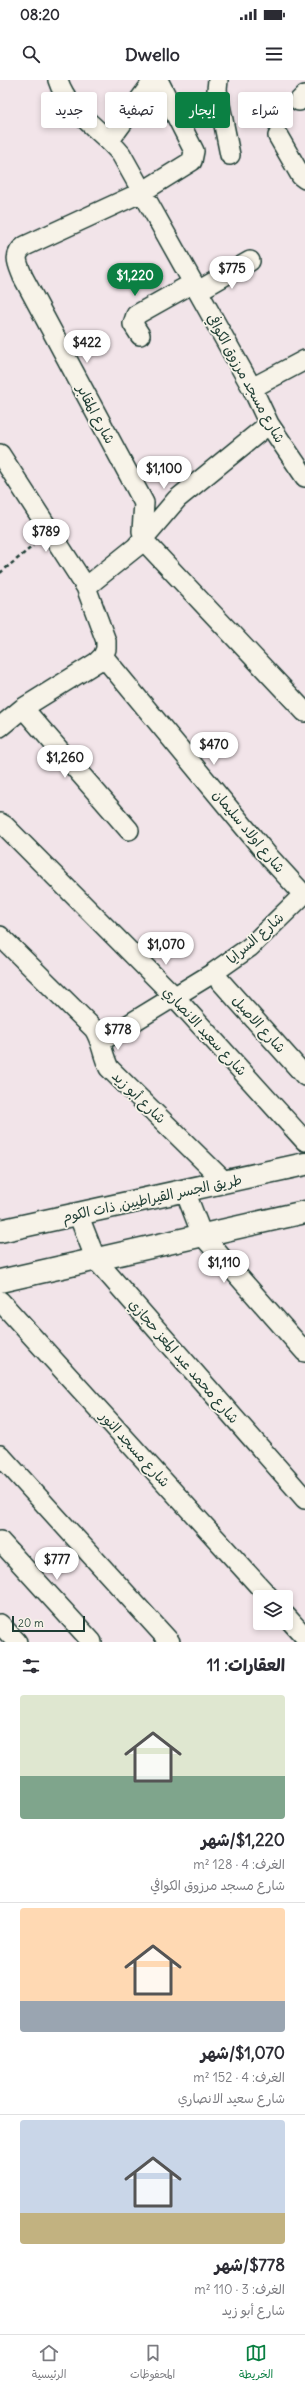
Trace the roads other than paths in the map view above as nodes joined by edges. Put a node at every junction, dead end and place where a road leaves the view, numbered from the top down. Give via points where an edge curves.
1 (58, 80) edge
2 (154, 80) edge
3 (158, 80) edge
4 (218, 80) edge
5 (278, 136) dead end
6 (110, 140) junction
7 (230, 156) dead end
8 (305, 179) edge
9 (142, 192) junction
10 (250, 262) dead end
11 (196, 287) junction
12 (140, 335) dead end
13 (305, 360) edge
14 (252, 388) junction
15 (269, 424) junction
16 (0, 454) edge
17 (305, 477) edge
18 (144, 538) junction
19 (86, 587) junction
20 (103, 656) junction
21 (23, 708) junction
22 (305, 712) edge
23 (0, 727) edge
24 (0, 823) edge
25 (129, 830) dead end
26 (304, 893) edge
27 (0, 936) edge
28 (213, 973) junction
29 (173, 996) junction
30 (100, 1042) junction
31 (305, 1076) edge
32 (305, 1141) edge
33 (305, 1164) edge
34 (225, 1182) junction
35 (185, 1191) junction
36 (305, 1212) edge
37 (78, 1214) junction
38 (0, 1231) edge
39 (202, 1235) junction
40 (96, 1260) junction
41 (0, 1281) edge
42 (0, 1301) edge
43 (305, 1352) edge
44 (0, 1455) edge
45 (305, 1499) edge
46 (0, 1541) edge
47 (263, 1590) edge
48 (0, 1624) edge
49 (293, 1624) edge
50 (305, 1637) edge
51 (17, 1642) edge
52 (92, 1642) edge
53 (170, 1642) edge

1 - 6 street, شارع مسجد مرزوق الكوافي via 69,102
2 - 6 street
3 - 9 street, شارع المقابر via 194,151 189,164
4 - 7 street via 217,90
5 - 8 street
6 - 9 street, شارع مسجد مرزوق الكوافي via 122,154
9 - 11 street, شارع مسجد مرزوق الكوافي
9 - 18 street, شارع المقابر via 25,246 16,255 23,277 144,503
10 - 11 street
11 - 12 street via 136,315 133,324
11 - 14 street, شارع مسجد مرزوق الكوافي
13 - 14 street
14 - 15 street, شارع مسجد مرزوق الكوافي
15 - 17 street, شارع مسجد مرزوق الكوافي
15 - 18 street via 177,499
16 - 19 street
18 - 19 street
18 - 22 street
19 - 20 street via 106,641
20 - 21 street
20 - 26 street, شارع اولاد سليمان via 270,858
21 - 23 street
21 - 25 street
24 - 29 street, شارع سعيد الانصاري
26 - 28 street, شارع السرايا via 250,947
27 - 30 street, شارع أبو زيد via 94,1028
28 - 29 street, شارع السرايا
28 - 31 street, شارع الاصيل
29 - 30 street, شارع السرايا
29 - 32 street, شارع سعيد الانصاري
30 - 34 street, شارع أبو زيد via 109,1068
33 - 34 street, طريق الجسر القيراطيين, ذات الكوم
34 - 35 street, طريق الجسر القيراطيين, ذات الكوم
35 - 37 street, طريق الجسر القيراطيين, ذات الكوم
35 - 39 street
36 - 39 street
37 - 38 street, طريق الجسر القيراطيين, ذات الكوم
37 - 40 street, شارع محمد عبد المعز حجازي
39 - 40 street
39 - 43 street
40 - 41 street
40 - 45 street, شارع محمد عبد المعز حجازي
42 - 47 street, شارع مسجد النور
44 - 53 street
46 - 52 street
48 - 51 street
49 - 50 street

